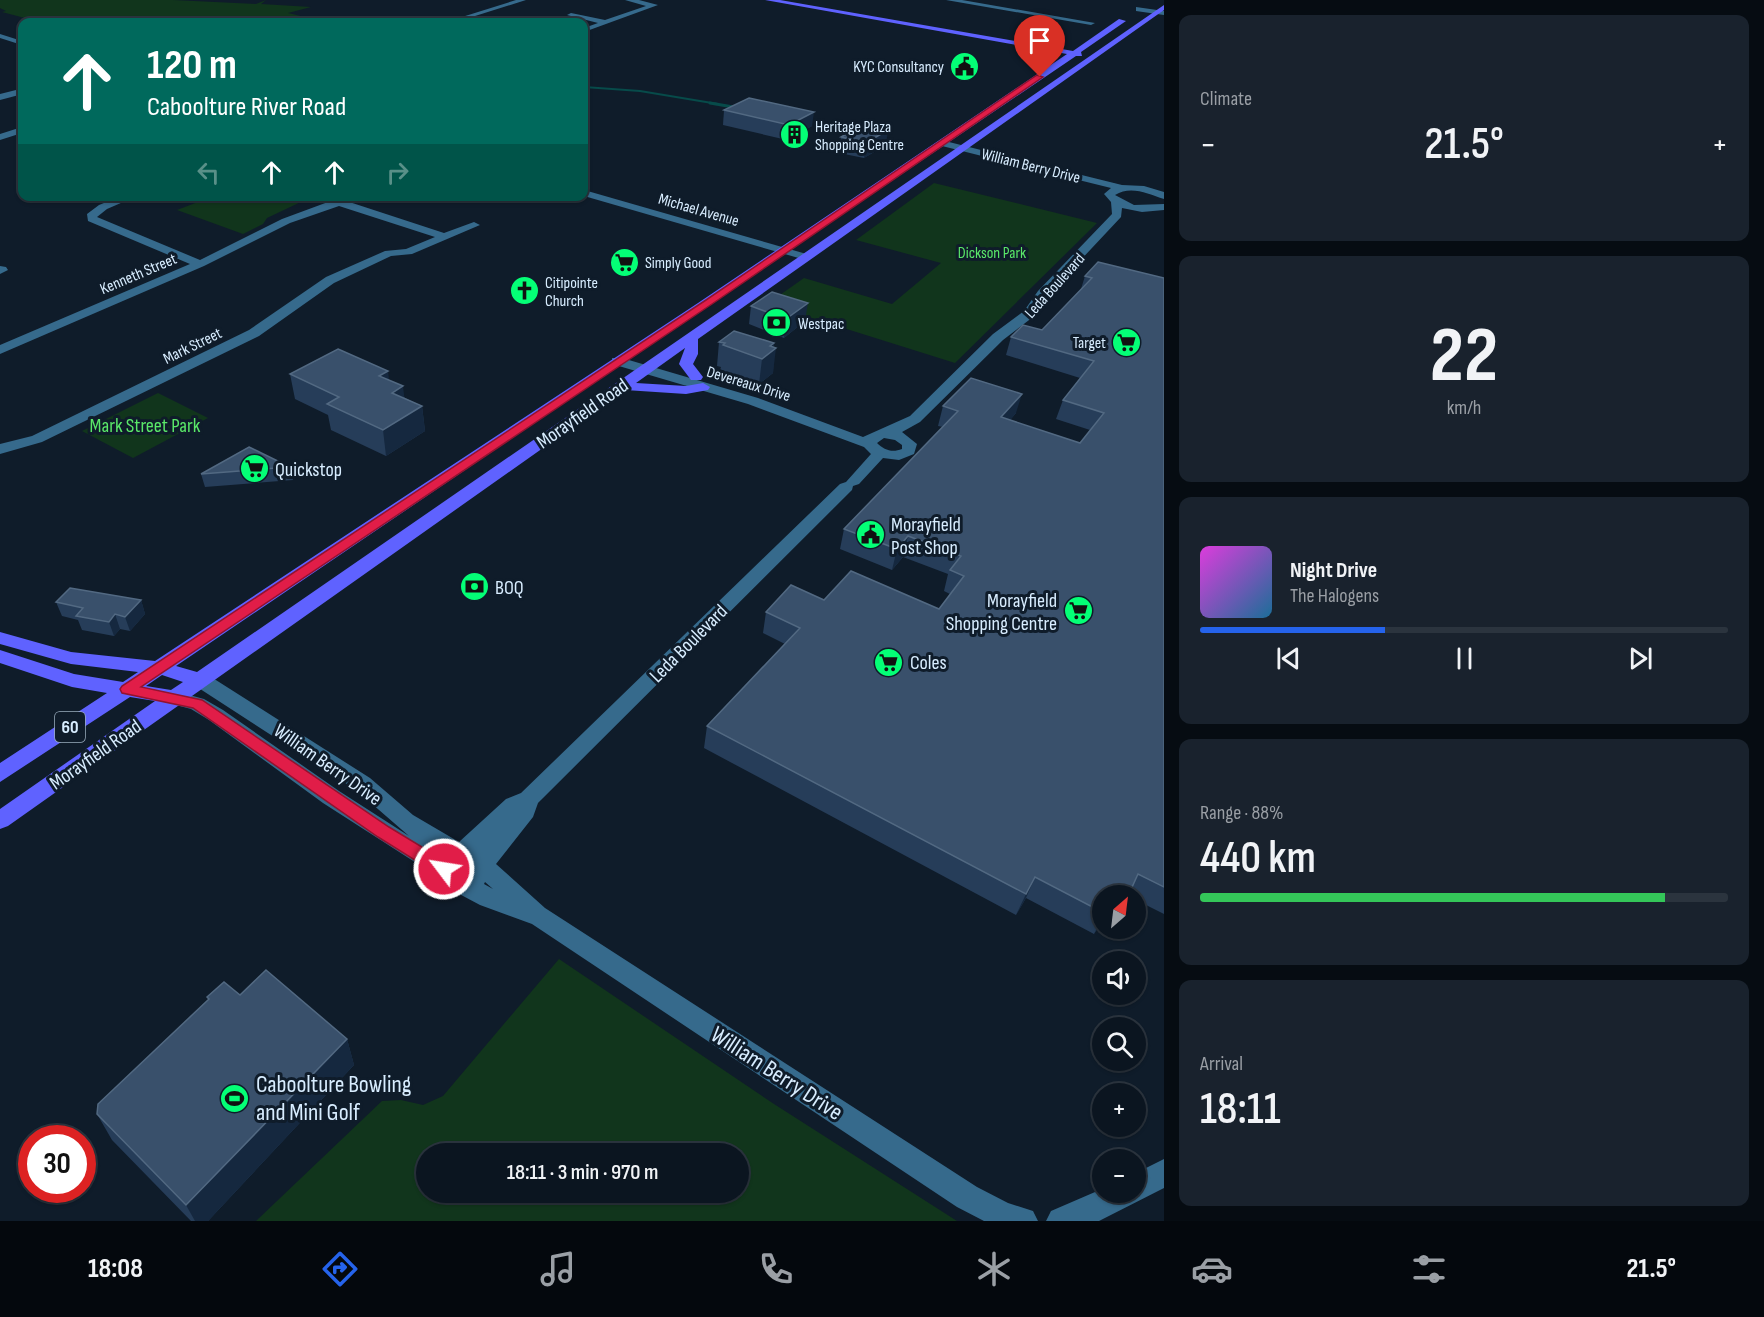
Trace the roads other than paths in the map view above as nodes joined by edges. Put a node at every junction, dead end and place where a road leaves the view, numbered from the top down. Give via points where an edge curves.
1 (523, 0) edge
2 (628, 0) edge
3 (768, 0) edge
4 (949, 0) edge
5 (1135, 0) edge
6 (1150, 2) edge
7 (1164, 7) edge
8 (1133, 13) junction
9 (1160, 13) edge
10 (571, 15) dead end
11 (463, 18) edge
12 (587, 18) edge
13 (588, 18) edge
14 (609, 22) junction
15 (1091, 23) dead end
16 (588, 29) edge
17 (0, 36) edge
18 (18, 42) edge
19 (1074, 54) junction
20 (1092, 57) junction
21 (16, 93) dead end
22 (0, 97) edge
23 (18, 131) edge
24 (0, 137) edge
25 (938, 145) junction
26 (960, 150) junction
27 (1122, 188) junction
28 (588, 194) edge
29 (1164, 196) edge
30 (1113, 198) junction
31 (120, 201) edge
32 (332, 201) edge
33 (337, 203) junction
34 (1164, 207) edge
35 (1147, 209) junction
36 (474, 225) dead end
37 (441, 238) junction
38 (1088, 248) junction
39 (784, 251) junction
40 (806, 257) junction
41 (200, 264) junction
42 (692, 337) junction
43 (0, 350) edge
44 (621, 359) junction
45 (648, 367) junction
46 (700, 382) junction
47 (620, 386) junction
48 (915, 419) junction
49 (908, 440) junction
50 (879, 441) junction
51 (0, 449) edge
52 (0, 638) edge
53 (0, 656) edge
54 (159, 668) junction
55 (201, 680) junction
56 (127, 689) junction
57 (175, 698) junction
58 (0, 774) edge
59 (0, 820) edge
60 (466, 863) junction
61 (1164, 1173) edge
62 (1146, 1183) edge
63 (1106, 1203) edge
64 (1023, 1221) edge
65 (1061, 1221) edge

1 - 11 street
2 - 14 street via 654,5
3 - 19 main road
4 - 15 street
5 - 6 street
6 - 8 main road, Morayfield Road / 60
7 - 9 main road, Morayfield Road / 60
8 - 9 street
8 - 19 main road, Morayfield Road / 60
9 - 20 main road, Morayfield Road / 60
10 - 12 street
13 - 14 street
14 - 16 street
17 - 18 street
19 - 20 main road
19 - 25 main road, Morayfield Road / 60
20 - 26 main road, Morayfield Road / 60
21 - 22 street
23 - 24 street
25 - 26 street, William Berry Drive
25 - 39 main road, Morayfield Road / 60
26 - 27 street, William Berry Drive
26 - 30 street, William Berry Drive via 1056,174
26 - 40 main road, Morayfield Road / 60
27 - 29 street, William Berry Drive via 1140,188
27 - 30 street
28 - 39 street, Michael Avenue
30 - 35 street, William Berry Drive
30 - 38 street, Leda Boulevard via 1117,215
31 - 41 street via 95,211 92,219
32 - 33 street
33 - 37 street via 439,234
33 - 41 street, Kenneth Street via 286,221
34 - 35 street
35 - 38 street, Leda Boulevard
36 - 37 street, Mark Street
37 - 51 street, Mark Street via 408,252 389,253 312,291 254,333 38,439
38 - 48 street, Leda Boulevard via 1042,294 1029,314 999,337
39 - 40 street, Michael Avenue
39 - 44 main road, Morayfield Road / 60
40 - 42 main road, Morayfield Road / 60
41 - 43 street, Kenneth Street
42 - 45 main road, Morayfield Road / 60
42 - 46 main road via 686,364
44 - 45 street, Devereaux Drive
44 - 54 main road, Morayfield Road / 60
45 - 46 street, Devereaux Drive
45 - 47 main road, Morayfield Road / 60
46 - 47 main road via 686,390
46 - 50 street, Devereaux Drive
47 - 55 main road, Morayfield Road / 60
48 - 49 street, Leda Boulevard
48 - 50 street, Leda Boulevard
49 - 50 street, Devereaux Drive
49 - 50 street via 911,447 906,453 894,455
50 - 60 street, Leda Boulevard via 849,484 529,800 514,805
52 - 54 main road via 70,658
53 - 56 main road via 72,680
54 - 55 main road
54 - 56 main road, Morayfield Road / 60
55 - 57 main road, Morayfield Road / 60
55 - 60 street, William Berry Drive via 363,784
56 - 57 main road
56 - 58 main road, Morayfield Road / 60
57 - 59 main road, Morayfield Road / 60
57 - 60 street, William Berry Drive via 216,715 331,797
60 - 64 street, William Berry Drive via 474,891 509,908 537,915 966,1197
61 - 62 street
63 - 65 street

